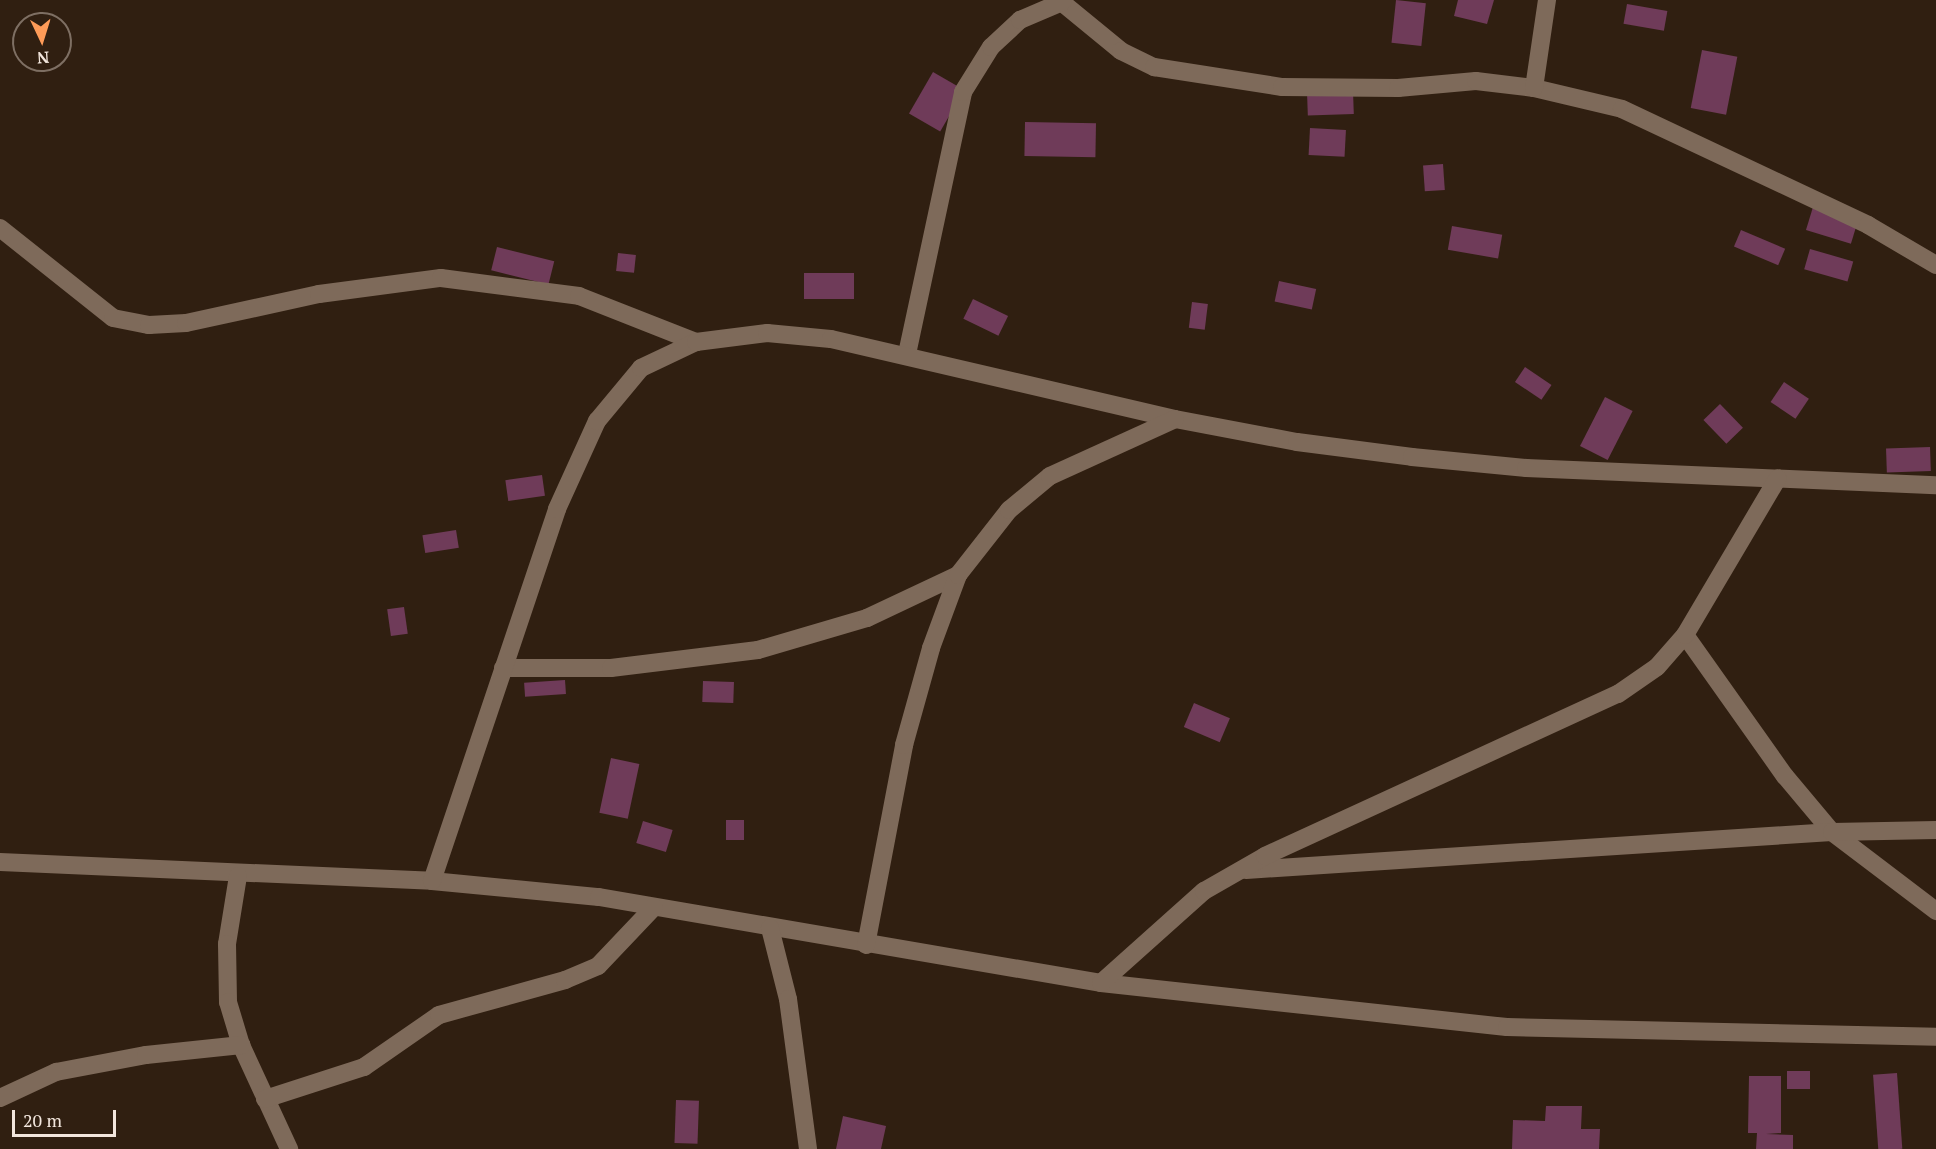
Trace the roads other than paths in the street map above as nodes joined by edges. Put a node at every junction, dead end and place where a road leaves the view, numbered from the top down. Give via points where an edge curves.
1 (1547, 0) edge
2 (1060, 1) edge
3 (1534, 88) junction
4 (0, 228) edge
5 (1936, 265) edge
6 (696, 342) junction
7 (907, 354) junction
8 (1175, 419) junction
9 (1778, 478) junction
10 (1936, 485) edge
11 (958, 575) junction
12 (1685, 635) junction
13 (503, 668) junction
14 (1936, 830) edge
15 (1832, 832) junction
16 (0, 862) edge
17 (1239, 871) junction
18 (238, 876) junction
19 (432, 880) junction
20 (654, 906) junction
21 (1936, 911) edge
22 (770, 928) junction
23 (866, 945) junction
24 (1101, 983) junction
25 (1936, 1037) edge
26 (241, 1045) junction
27 (0, 1098) edge
28 (265, 1099) junction
29 (289, 1149) edge
30 (808, 1149) edge

1 - 3 street
2 - 3 street via 1121,51 1154,67 1281,87 1398,88 1476,81
2 - 7 street via 1020,20 991,47 963,92
3 - 5 street via 1622,109 1689,137 1868,225
4 - 6 street via 113,318 149,325 186,323 318,294 441,278 579,296
6 - 7 street via 767,333 831,339
6 - 13 street via 641,369 597,421 557,509
7 - 8 street
8 - 9 street via 1297,442 1458,462
8 - 11 street via 1050,476 1009,510
9 - 10 street
9 - 12 street
11 - 13 street via 867,618 758,651 611,668
11 - 23 street via 931,648 904,744
12 - 15 street via 1785,776
12 - 17 street via 1657,666 1618,694
13 - 19 street
14 - 15 street
15 - 17 street
15 - 21 street
16 - 18 street
17 - 24 street via 1204,891
18 - 19 street
18 - 26 street via 227,944 228,1002
19 - 20 street
20 - 22 street
20 - 28 street via 598,966 565,980 439,1015 364,1067
22 - 23 street
22 - 30 street via 789,999
23 - 24 street
24 - 25 street via 1507,1026
26 - 27 street via 146,1055 56,1072
26 - 28 street
28 - 29 street

